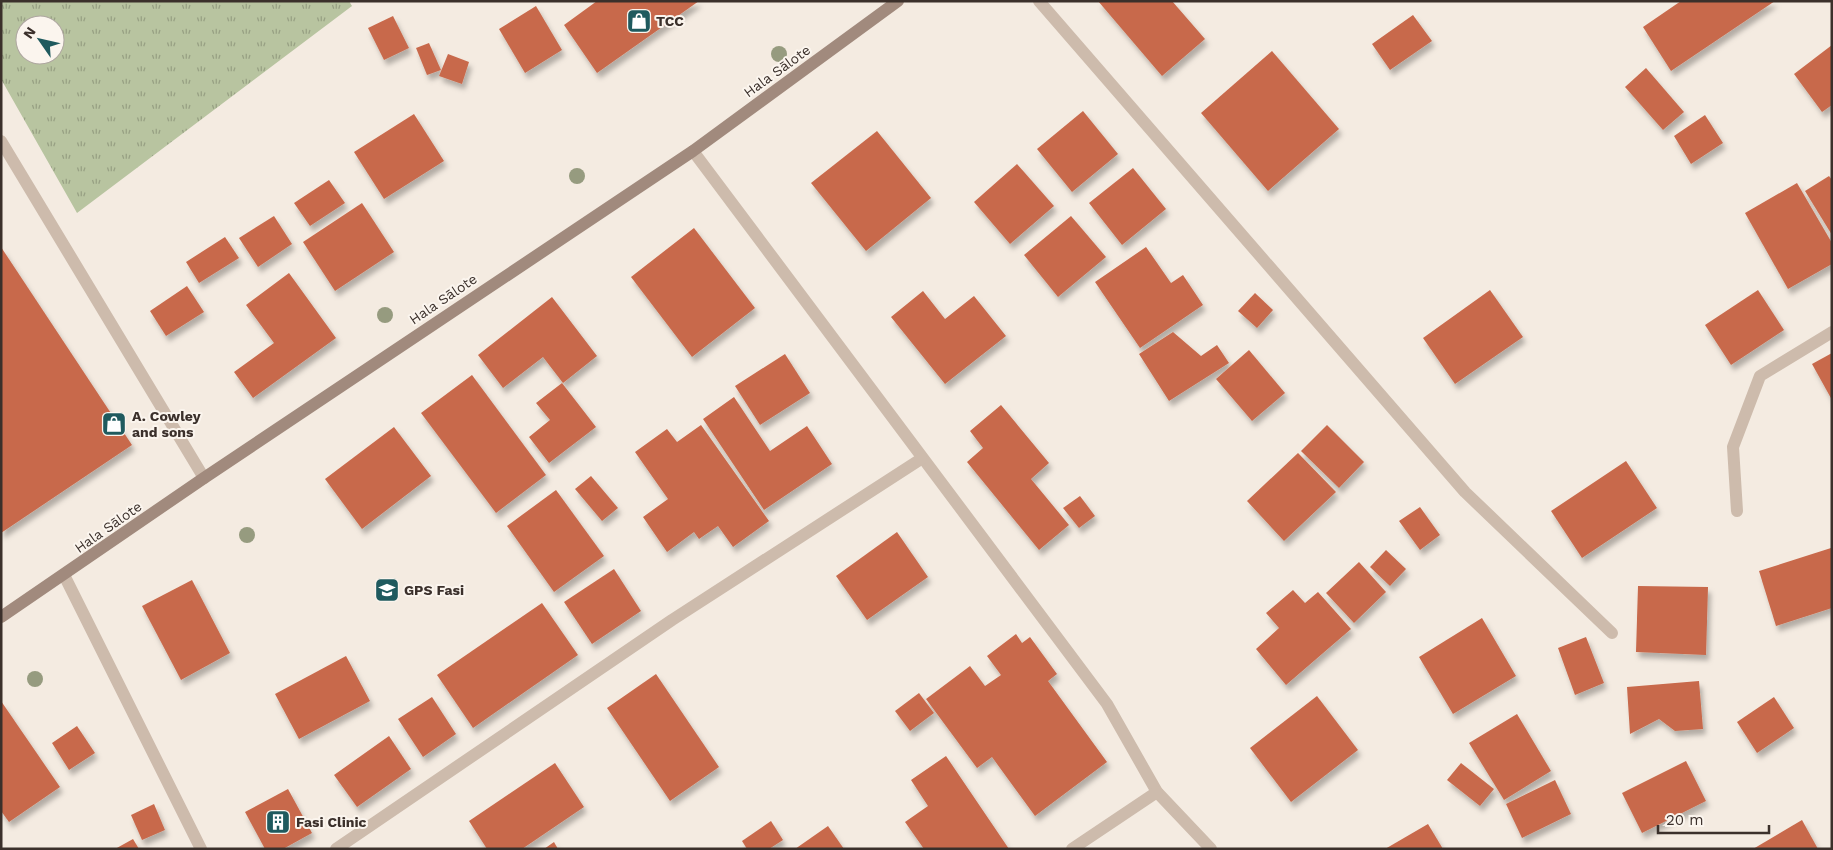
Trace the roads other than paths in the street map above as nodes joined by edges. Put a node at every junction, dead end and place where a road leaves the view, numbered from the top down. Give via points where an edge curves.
1 (898, 1) edge
2 (1039, 1) edge
3 (1, 141) edge
4 (693, 151) junction
5 (1832, 332) edge
6 (921, 459) junction
7 (204, 478) junction
8 (1737, 512) dead end
9 (64, 575) junction
10 (1, 617) edge
11 (1612, 633) dead end
12 (1157, 792) junction
13 (201, 849) edge
14 (336, 849) edge
15 (1072, 849) edge
16 (1211, 849) edge

1 - 4 main road, Hala Sālote
2 - 11 street via 1465,492
3 - 7 street
4 - 6 street
4 - 7 main road, Hala Sālote
5 - 8 street via 1760,376 1733,448
6 - 12 street via 1107,704
6 - 14 street via 672,620
7 - 9 main road, Hala Sālote
9 - 10 main road, Hala Sālote
9 - 13 street
12 - 15 street
12 - 16 street

